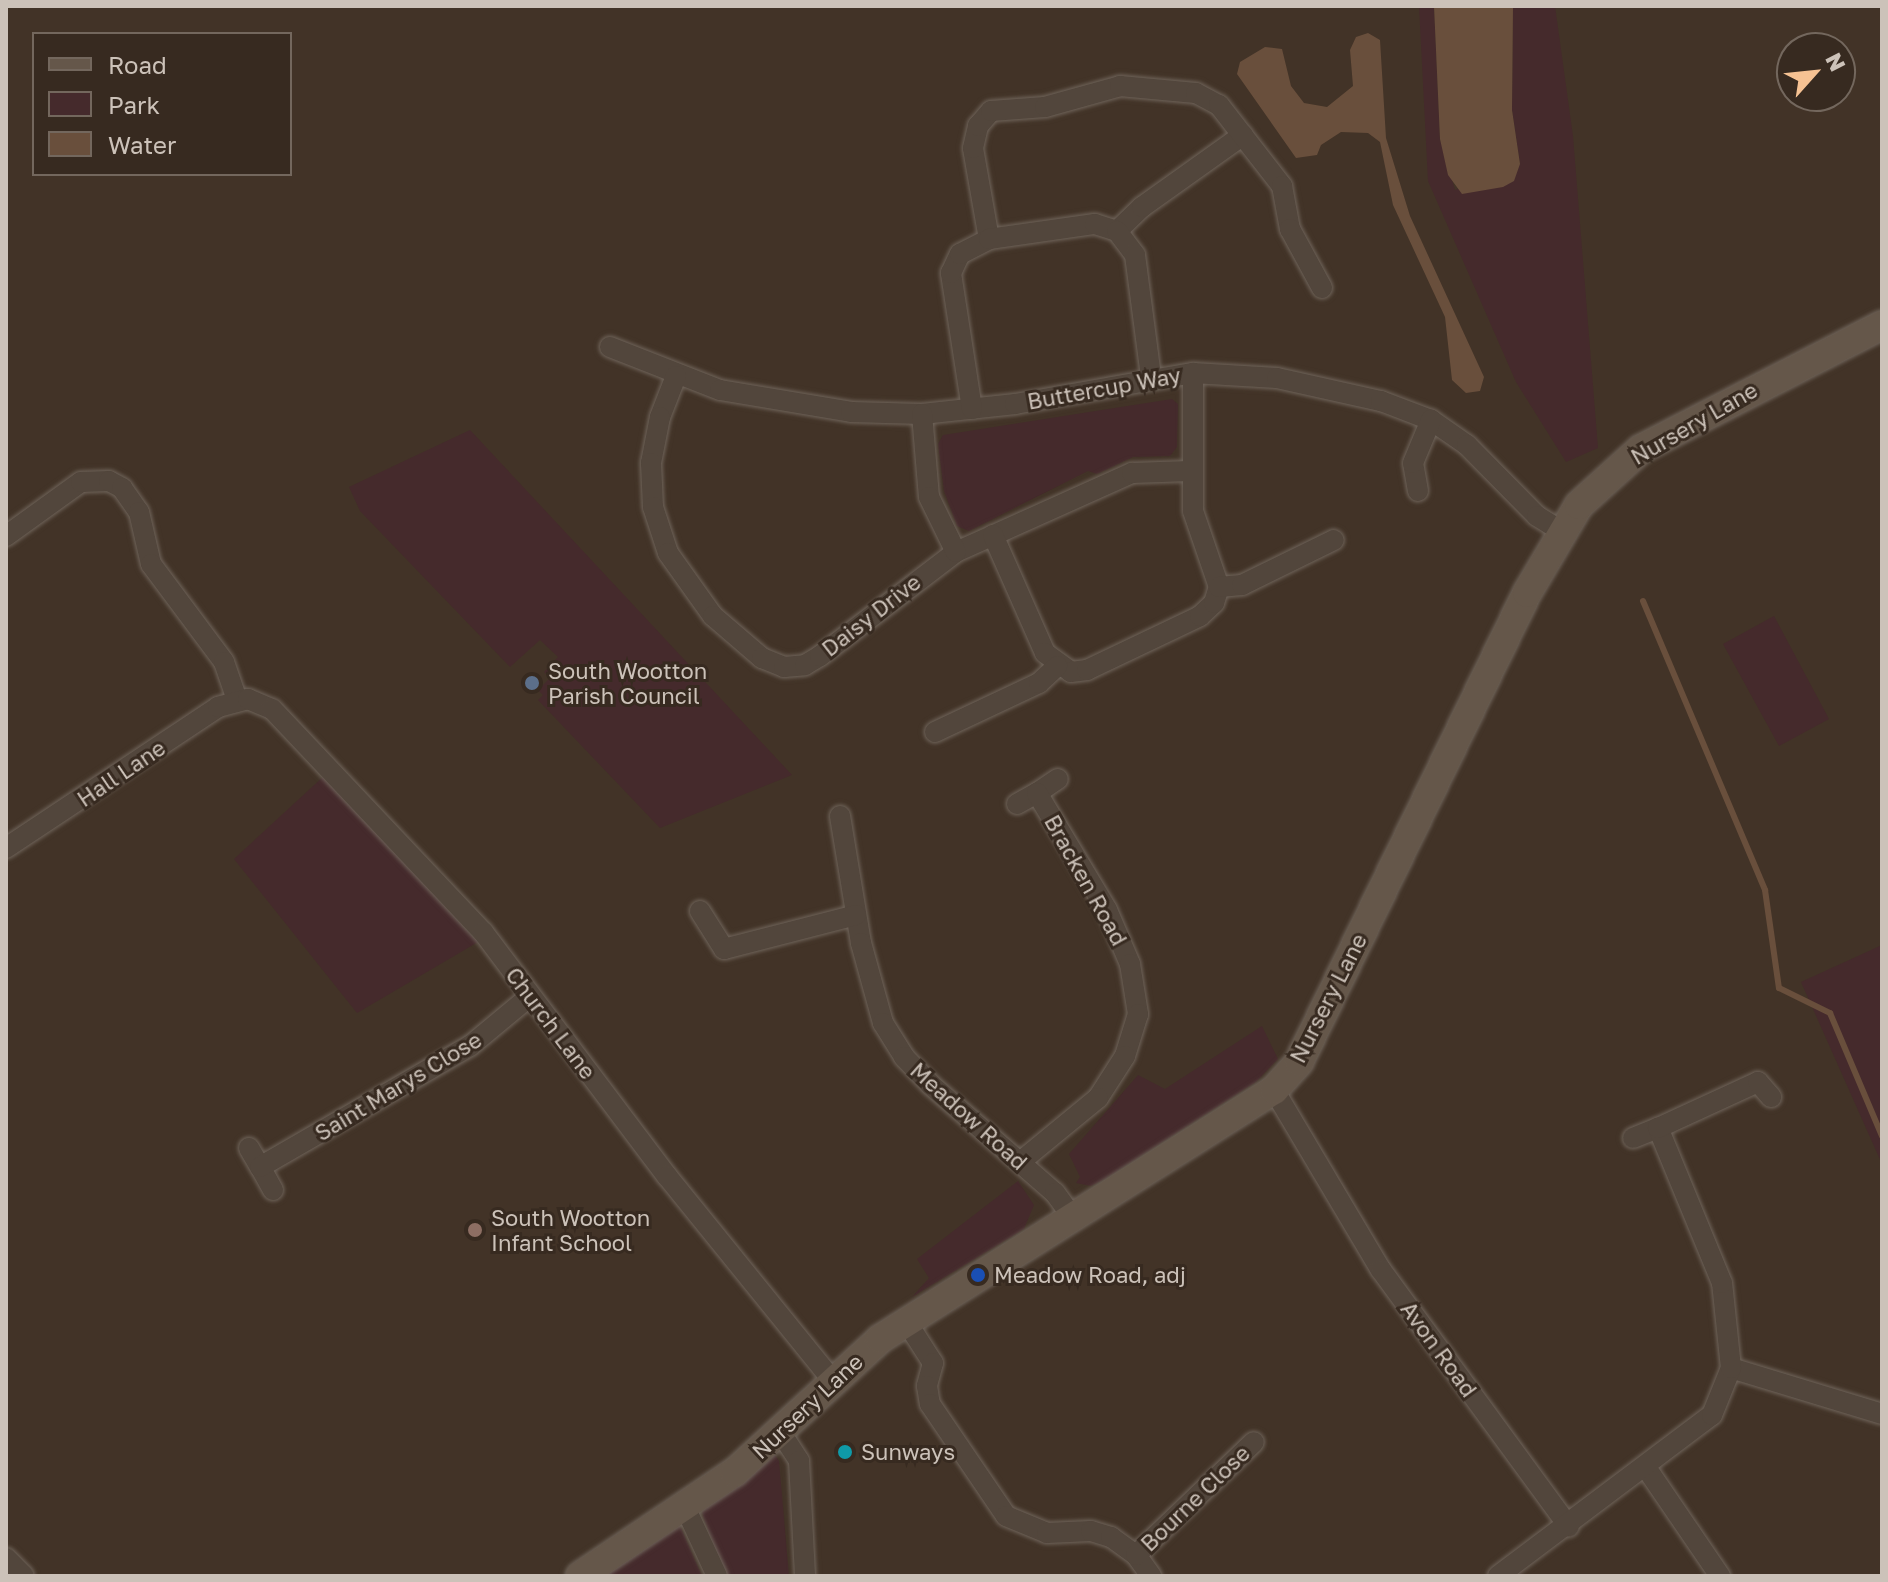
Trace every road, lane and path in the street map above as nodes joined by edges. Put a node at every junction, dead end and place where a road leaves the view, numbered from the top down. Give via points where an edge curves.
1 (1243, 135) junction
2 (1117, 231) junction
3 (989, 239) junction
4 (1322, 288) dead end
5 (1882, 325) edge
6 (610, 347) dead end
7 (1193, 373) junction
8 (676, 376) junction
9 (1151, 377) junction
10 (972, 409) junction
11 (922, 414) junction
12 (1431, 420) junction
13 (1190, 471) junction
14 (1418, 491) dead end
15 (1561, 531) junction
16 (993, 535) junction
17 (6, 536) edge
18 (1334, 540) dead end
19 (956, 552) junction
20 (1219, 587) junction
21 (1057, 666) junction
22 (237, 700) junction
23 (935, 732) dead end
24 (1058, 779) dead end
25 (1037, 793) junction
26 (1017, 804) dead end
27 (840, 816) dead end
28 (6, 848) edge
29 (700, 911) dead end
30 (856, 915) junction
31 (529, 997) junction
32 (1274, 1090) junction
33 (1771, 1097) dead end
34 (1658, 1128) junction
35 (1633, 1138) dead end
36 (249, 1148) dead end
37 (1020, 1162) junction
38 (260, 1167) junction
39 (273, 1190) dead end
40 (1074, 1219) junction
41 (906, 1321) junction
42 (1731, 1368) junction
43 (834, 1382) junction
44 (1882, 1414) edge
45 (781, 1433) junction
46 (1255, 1443) dead end
47 (1647, 1469) junction
48 (685, 1507) junction
49 (1569, 1527) junction
50 (1136, 1555) junction
51 (6, 1558) edge
52 (24, 1576) edge
53 (580, 1576) edge
54 (717, 1576) edge
55 (805, 1576) edge
56 (1151, 1576) edge
57 (1498, 1576) edge
58 (1720, 1576) edge

1 - 2 street
1 - 3 street via 1219,105 1196,93 1120,86 1045,107 991,111 978,126 973,148
1 - 4 street via 1282,186 1290,229
2 - 3 street via 1095,224
2 - 9 street via 1135,255
3 - 10 street via 960,254 951,273
5 - 15 street, Nursery Lane via 1641,449 1590,494
6 - 8 street, Buttercup Way
7 - 9 street, Buttercup Way
7 - 12 street, Buttercup Way via 1277,378 1381,401
7 - 13 street
8 - 11 street, Buttercup Way via 802,405
8 - 19 street, Daisy Drive via 660,417 651,463 653,507 668,553 691,591 762,658 784,667 805,665
9 - 10 street, Buttercup Way
10 - 11 street, Buttercup Way
11 - 19 street via 929,497
12 - 14 street via 1413,463
12 - 15 street, Buttercup Way via 1467,445 1537,516
13 - 16 street, Daisy Drive via 1132,473
13 - 20 street via 1193,511
15 - 32 street, Nursery Lane via 1299,1062
16 - 19 street, Daisy Drive
16 - 21 street via 1032,627
17 - 22 street via 81,482 109,481 122,488 139,512 151,564 224,662
18 - 20 street via 1242,585
20 - 21 street via 1214,603 1200,616 1087,670 1071,672
21 - 23 street via 1039,683
22 - 28 street, Hall Lane via 218,707
22 - 31 street, Church Lane via 272,709 294,730 483,932
24 - 25 street, Bracken Road
25 - 26 street, Bracken Road
25 - 37 street, Bracken Road via 1122,940 1138,1014 1125,1056 1098,1098
27 - 30 street, Meadow Road
29 - 30 street via 716,953
30 - 37 street, Meadow Road via 883,1023 904,1057 966,1119
31 - 38 street, Saint Marys Close via 470,1046
31 - 43 street, Church Lane
32 - 40 street, Nursery Lane
32 - 49 street, Avon Road via 1381,1270
33 - 34 street via 1758,1082
34 - 35 street
34 - 42 street via 1722,1283
36 - 38 street
37 - 40 street, Meadow Road via 1055,1193
38 - 39 street
40 - 41 street, Nursery Lane
41 - 43 street, Nursery Lane
41 - 50 street via 933,1363 927,1386 930,1404 1006,1516 1047,1533 1091,1531 1111,1537
42 - 44 street
42 - 47 street via 1712,1415
43 - 45 street, Nursery Lane
45 - 48 street, Nursery Lane
45 - 55 street via 799,1461
46 - 50 street, Bourne Close
47 - 49 street
47 - 58 street
48 - 53 street, Nursery Lane
48 - 54 street
49 - 57 street
50 - 56 street
51 - 52 street

